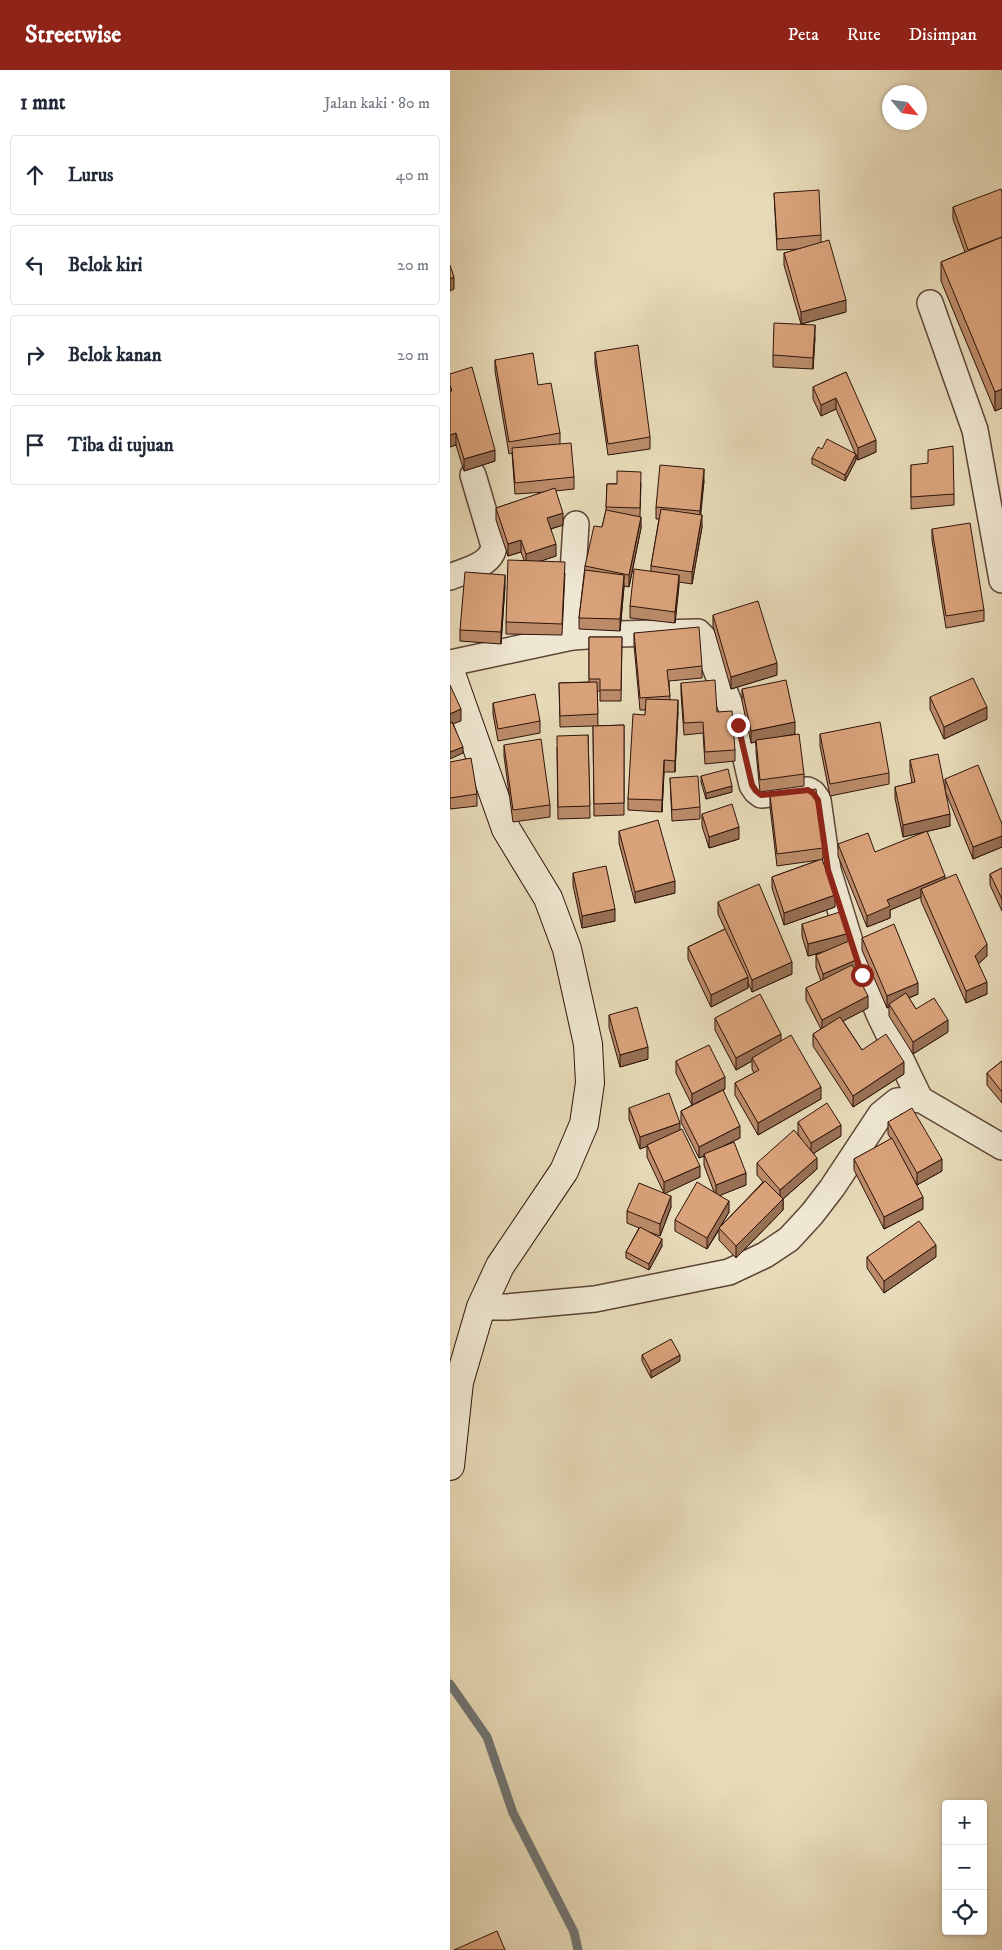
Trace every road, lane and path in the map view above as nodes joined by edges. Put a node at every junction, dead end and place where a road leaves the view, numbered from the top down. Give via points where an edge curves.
1 (930, 304) dead end
2 (472, 475) dead end
3 (576, 524) dead end
4 (450, 577) edge
5 (1002, 580) edge
6 (572, 638) junction
7 (450, 663) edge
8 (450, 671) edge
9 (920, 1099) junction
10 (1002, 1147) edge
11 (481, 1307) junction
12 (450, 1466) edge

1 - 5 street via 975,430
2 - 4 street via 494,546 493,553 489,559
3 - 6 street
6 - 7 street
6 - 9 street via 690,631 703,637 738,725 756,791 761,795 808,790 818,800 828,870 852,948
8 - 11 street via 506,829 548,898 567,949 588,1044 590,1083 584,1124 564,1171 500,1266
9 - 10 street
9 - 11 street via 897,1101 881,1114 812,1214 789,1239 765,1256 729,1272 595,1300
11 - 12 street via 459,1382

